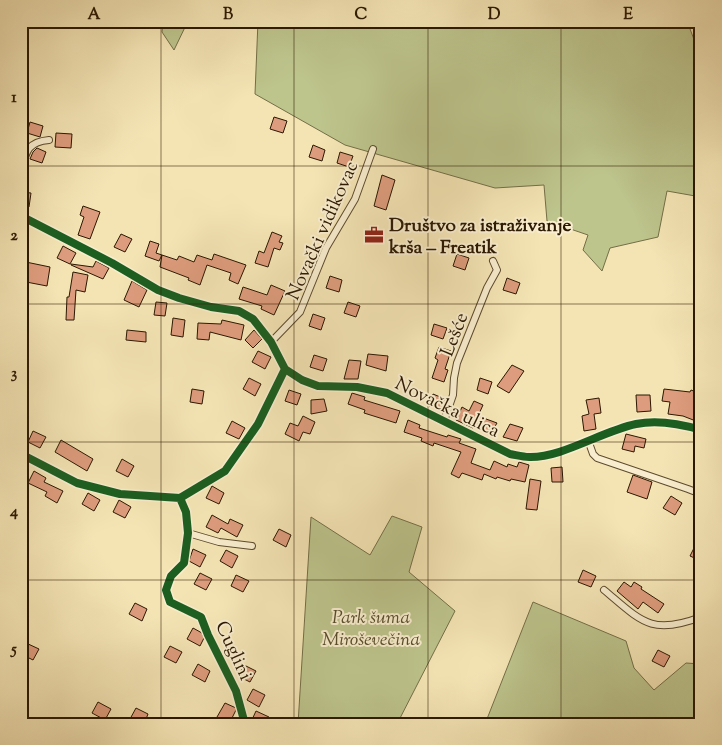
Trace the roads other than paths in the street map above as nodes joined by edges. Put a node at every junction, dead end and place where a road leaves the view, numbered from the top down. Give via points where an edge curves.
1 (49, 140) dead end
2 (374, 149) dead end
3 (21, 171) edge
4 (21, 216) edge
5 (493, 261) dead end
6 (271, 342) junction
7 (284, 369) junction
8 (444, 421) junction
9 (701, 430) edge
10 (588, 440) junction
11 (21, 454) edge
12 (701, 494) edge
13 (180, 498) junction
14 (188, 533) junction
15 (252, 546) dead end
16 (604, 590) dead end
17 (701, 617) edge
18 (245, 724) edge

1 - 3 street via 38,141 30,147
2 - 6 street, Novački vidikovac via 355,199 326,248 300,312
4 - 6 street via 158,290 239,311 253,319
5 - 8 street, Lešće via 497,270 458,363 454,395
6 - 7 street
7 - 8 street, Novačka ulica via 318,386 357,387 387,393
7 - 13 street via 258,424 225,471
8 - 10 street, Novačka ulica via 510,454 529,457 557,453
9 - 10 street, Novačka ulica via 641,423
10 - 12 street via 597,458
11 - 13 street via 77,483 120,494
13 - 14 street, Cuglini via 186,512
14 - 15 street via 219,542
14 - 18 street, Cuglini via 184,563 171,576 166,590 170,602 201,617 236,691
16 - 17 street via 650,624 664,626

